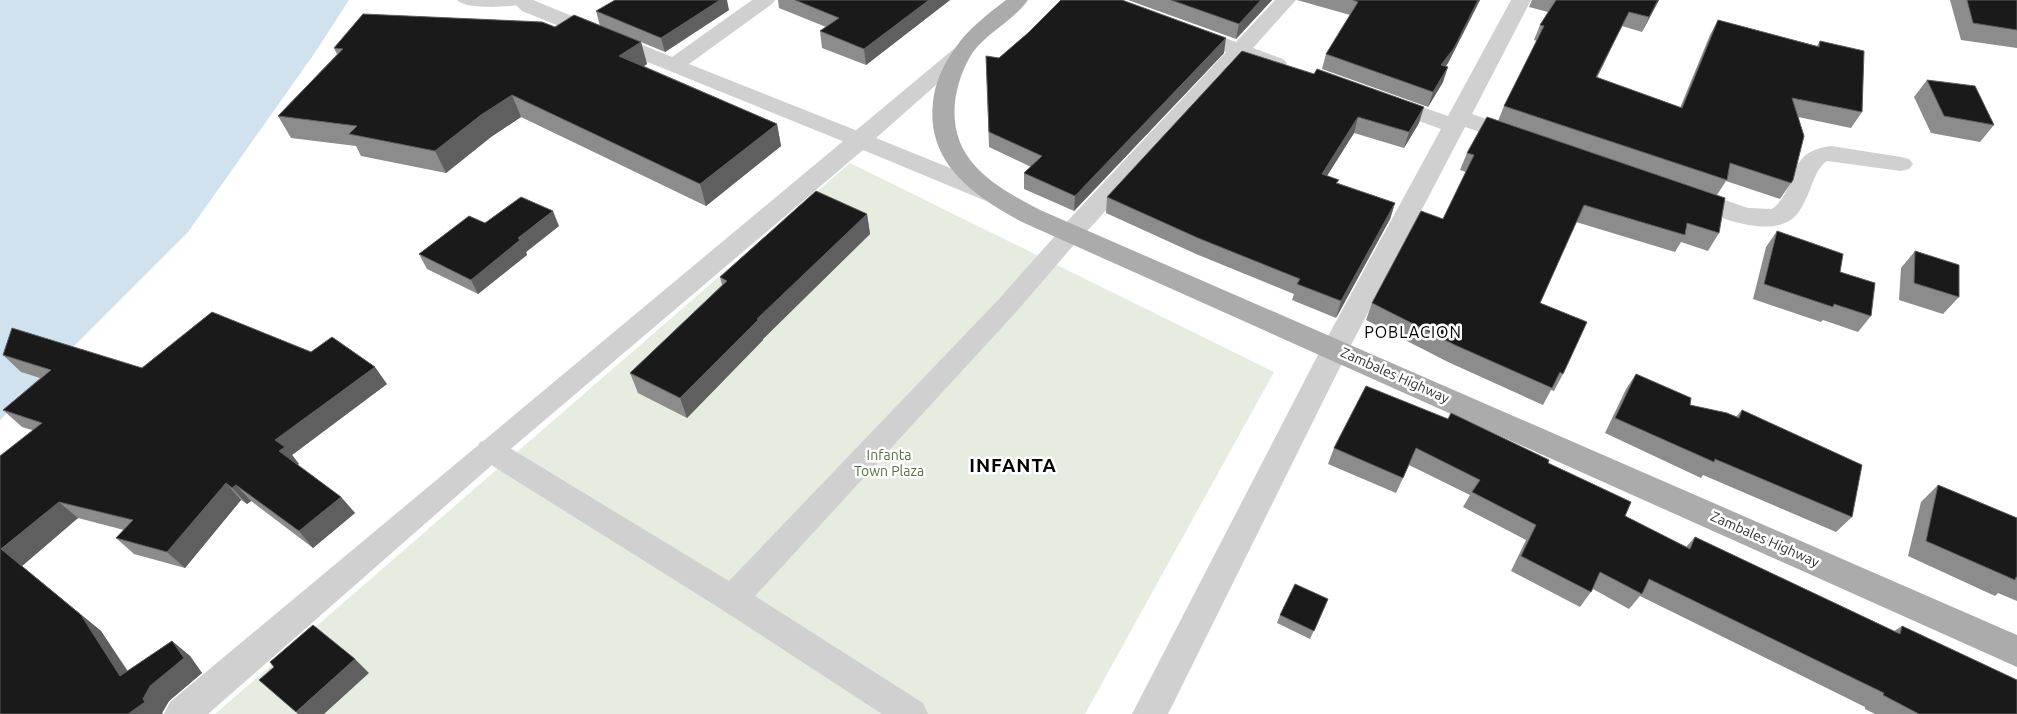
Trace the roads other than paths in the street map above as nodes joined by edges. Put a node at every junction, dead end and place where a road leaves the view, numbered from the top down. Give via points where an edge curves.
1 (463, 0) edge
2 (521, 0) edge
3 (765, 0) edge
4 (1018, 0) edge
5 (1286, 0) edge
6 (1521, 0) edge
7 (1167, 24) edge
8 (963, 51) junction
9 (1241, 51) junction
10 (674, 65) junction
11 (1297, 70) edge
12 (1371, 97) edge
13 (1456, 122) junction
14 (860, 140) junction
15 (1542, 146) edge
16 (1901, 164) dead end
17 (1664, 187) edge
18 (994, 195) junction
19 (1070, 234) junction
20 (1336, 349) junction
21 (490, 450) junction
22 (732, 599) junction
23 (2017, 651) edge
24 (182, 714) edge
25 (911, 714) edge
26 (1150, 714) edge

1 - 2 lane via 507,4
2 - 10 street via 529,7
3 - 10 street
4 - 8 main road, Zambales Highway
5 - 9 street
6 - 13 street
7 - 9 street
8 - 14 street
8 - 18 main road, Zambales Highway via 948,80 943,102 944,125 949,147 963,169
9 - 11 street
9 - 19 street
10 - 14 street
12 - 13 street
13 - 15 street
13 - 20 street
14 - 18 street
14 - 21 street
16 - 17 street via 1821,154 1813,158 1790,206 1781,216 1766,218 1747,216
18 - 19 main road, Zambales Highway
19 - 20 main road, Zambales Highway
19 - 22 street
20 - 23 main road, Zambales Highway
20 - 26 street
21 - 22 street
21 - 24 street
22 - 25 street

